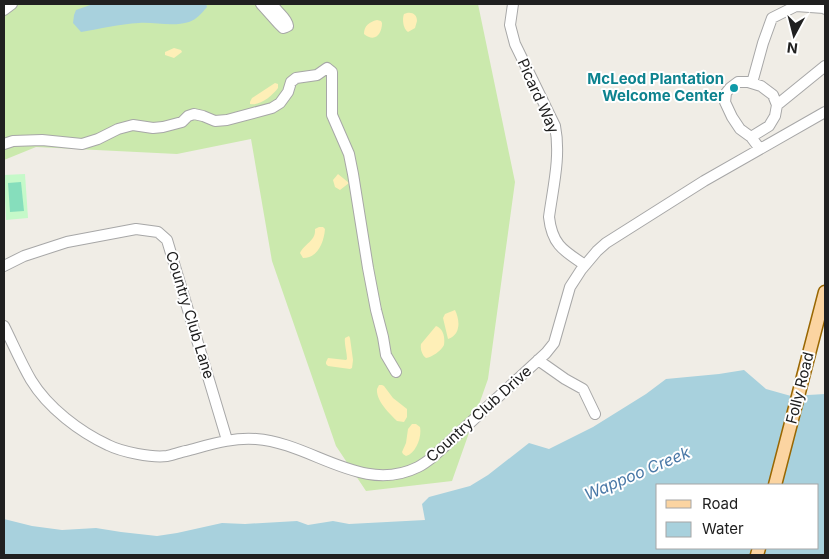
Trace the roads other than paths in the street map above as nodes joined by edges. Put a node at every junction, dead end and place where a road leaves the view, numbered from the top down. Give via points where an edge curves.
1 (12, 4) edge
2 (261, 4) edge
3 (273, 4) edge
4 (513, 4) edge
5 (825, 9) edge
6 (4, 10) edge
7 (825, 66) edge
8 (752, 83) junction
9 (777, 105) junction
10 (825, 112) edge
11 (769, 126) junction
12 (751, 137) junction
13 (778, 138) junction
14 (4, 144) edge
15 (760, 149) junction
16 (585, 265) junction
17 (4, 266) edge
18 (825, 292) edge
19 (4, 326) edge
20 (538, 360) junction
21 (396, 372) dead end
22 (595, 414) dead end
23 (227, 440) junction
24 (775, 484) edge

1 - 6 street
2 - 3 street via 286,28 288,22
4 - 16 street, Picard Way via 510,25 515,44 557,137 550,227 562,249
5 - 8 street via 796,6 772,18
7 - 9 street
8 - 9 street via 772,95
8 - 12 street via 738,82 726,94 725,102 740,129
9 - 11 street
10 - 13 street, Country Club Drive
11 - 12 street
11 - 13 street
12 - 15 street
13 - 15 street, Country Club Drive
14 - 21 street via 42,140 82,144 118,129 133,125 163,127 182,122 194,114 227,120 272,108 280,103 296,78 317,75 327,68 332,72 332,115 353,174 386,355
15 - 16 street, Country Club Drive via 606,243
16 - 20 street, Country Club Drive via 570,287 554,343
17 - 23 street, Country Club Lane via 67,242 136,229 158,232 167,240
18 - 24 main road, Folly Road
19 - 23 street, Country Club Drive via 32,381 54,409 109,446 136,454 167,456
20 - 22 street via 583,389
20 - 23 street, Country Club Drive via 434,456 420,467 404,473 369,475 290,445 256,438

